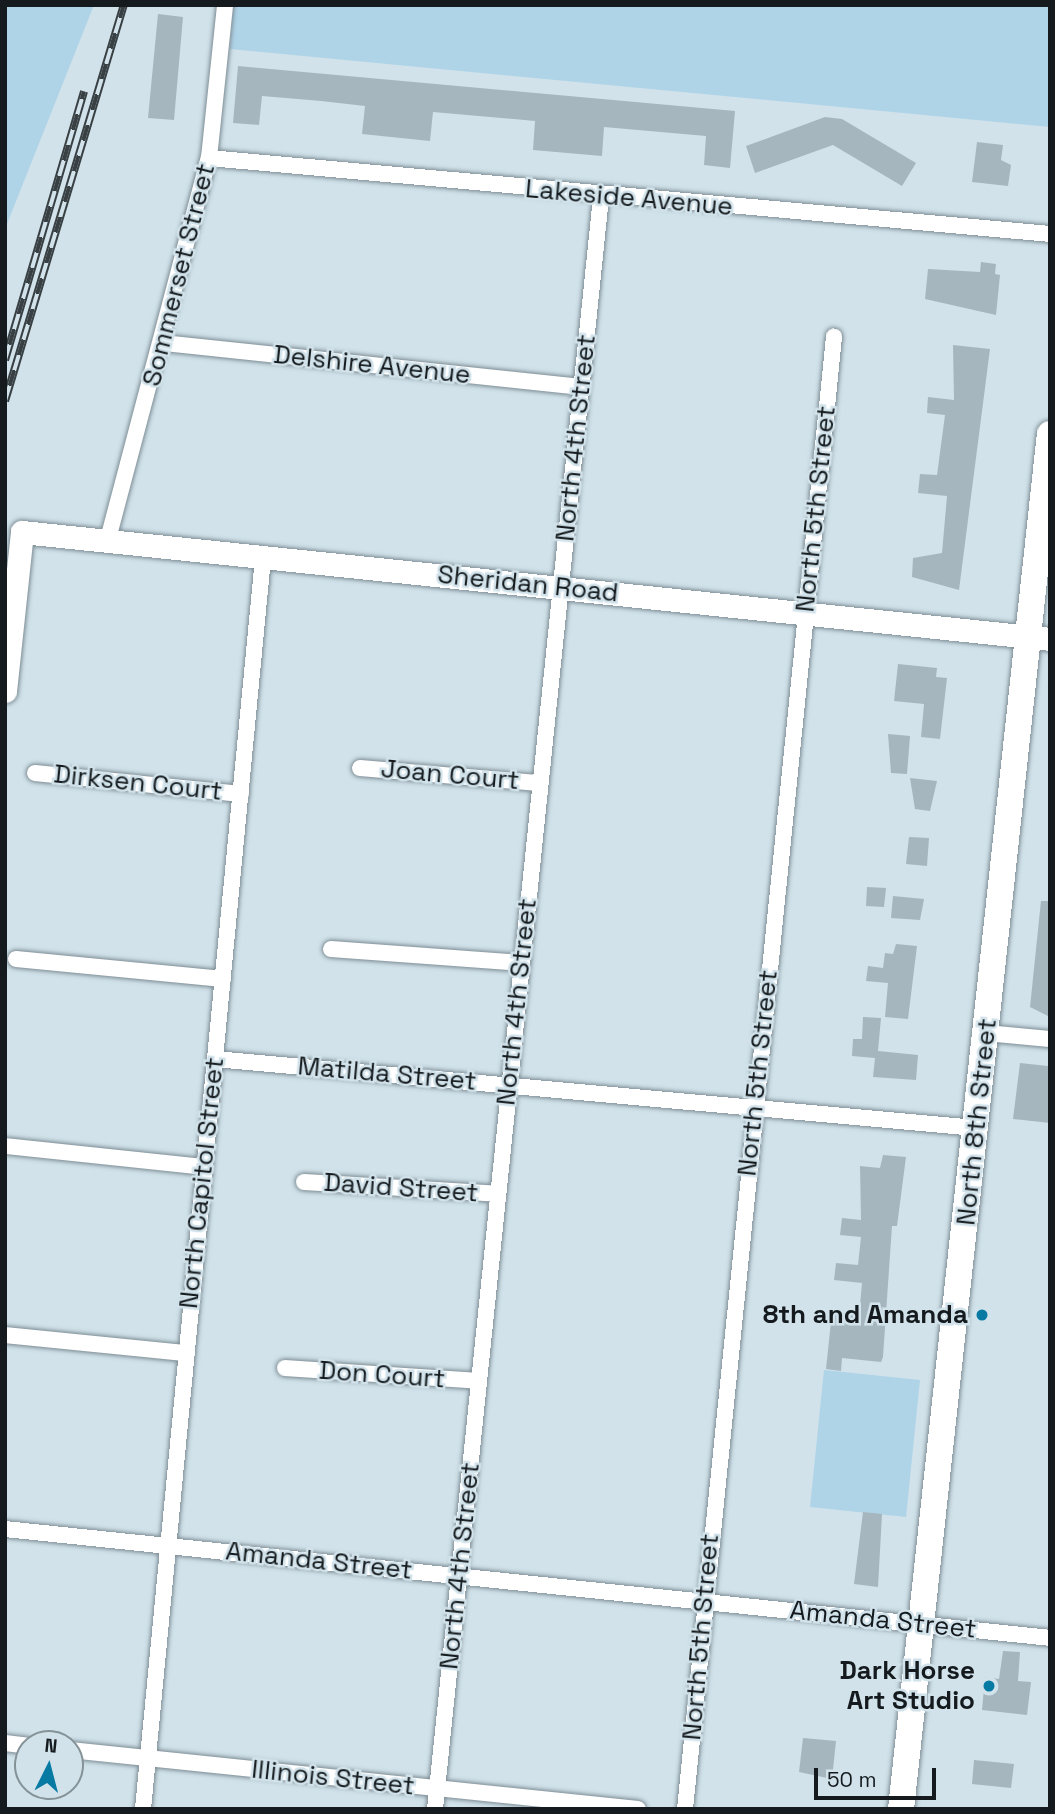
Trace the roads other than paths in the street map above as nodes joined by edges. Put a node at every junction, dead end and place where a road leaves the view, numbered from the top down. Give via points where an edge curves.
1 (225, 5) edge
2 (209, 158) junction
3 (601, 196) junction
4 (1050, 234) edge
5 (834, 337) dead end
6 (163, 343) junction
7 (581, 387) junction
8 (1050, 434) edge
9 (14, 531) edge
10 (108, 539) junction
11 (263, 558) junction
12 (560, 587) junction
13 (806, 612) junction
14 (1040, 638) edge
15 (5, 691) edge
16 (360, 768) dead end
17 (36, 772) dead end
18 (539, 783) junction
19 (241, 794) junction
20 (331, 949) dead end
21 (16, 959) dead end
22 (522, 963) junction
23 (223, 979) junction
24 (986, 1033) junction
25 (1050, 1039) edge
26 (215, 1059) junction
27 (508, 1084) junction
28 (754, 1107) junction
29 (976, 1128) junction
30 (5, 1146) edge
31 (205, 1167) junction
32 (304, 1182) dead end
33 (498, 1194) junction
34 (5, 1335) edge
35 (184, 1353) junction
36 (285, 1368) dead end
37 (479, 1381) junction
38 (5, 1529) edge
39 (167, 1545) junction
40 (458, 1575) junction
41 (704, 1601) junction
42 (920, 1624) junction
43 (1050, 1638) edge
44 (84, 1751) edge
45 (147, 1758) junction
46 (437, 1788) junction
47 (142, 1809) edge
48 (435, 1809) edge
49 (638, 1809) edge
50 (685, 1809) edge
51 (901, 1809) edge

1 - 2 street, Sommerset Street
2 - 3 street, Lakeside Avenue
2 - 6 street, Sommerset Street
3 - 4 street, Lakeside Avenue
3 - 7 street, North 4th Street
5 - 13 street, North 5th Street
6 - 7 street, Delshire Avenue
6 - 10 street, Sommerset Street
7 - 12 street, North 4th Street
8 - 14 main road, North 8th Street
9 - 10 main road, Sheridan Road
9 - 15 main road
10 - 11 main road, Sheridan Road
11 - 12 main road, Sheridan Road
11 - 19 street, North Capitol Street
12 - 13 main road, Sheridan Road
12 - 18 street, North 4th Street
13 - 14 main road, Sheridan Road
13 - 28 street, North 5th Street
14 - 24 main road, North 8th Street
16 - 18 street, Joan Court
17 - 19 street, Dirksen Court
18 - 22 street, North 4th Street
19 - 23 street, North Capitol Street
20 - 22 street
21 - 23 street
22 - 27 street, North 4th Street
23 - 26 street, North Capitol Street
24 - 25 street
24 - 29 main road, North 8th Street
26 - 27 street, Matilda Street
26 - 31 street, North Capitol Street
27 - 28 street, Matilda Street
27 - 33 street, North 4th Street
28 - 29 street, Matilda Street
28 - 41 street, North 5th Street
29 - 42 main road, North 8th Street
30 - 31 street
31 - 35 street, North Capitol Street
32 - 33 street, David Street
33 - 37 street, North 4th Street
34 - 35 street
35 - 39 street, North Capitol Street
36 - 37 street, Don Court
37 - 40 street, North 4th Street
38 - 39 street, Amanda Street
39 - 40 street, Amanda Street
39 - 45 street, North Capitol Street
40 - 41 street, Amanda Street
40 - 46 street, North 4th Street
41 - 42 street, Amanda Street
41 - 50 street, North 5th Street
42 - 43 street, Amanda Street
42 - 51 main road, North 8th Street
44 - 45 street, Illinois Street
45 - 46 street, Illinois Street
45 - 47 street, North Capitol Street
46 - 48 street, North 4th Street
46 - 49 street, Illinois Street

